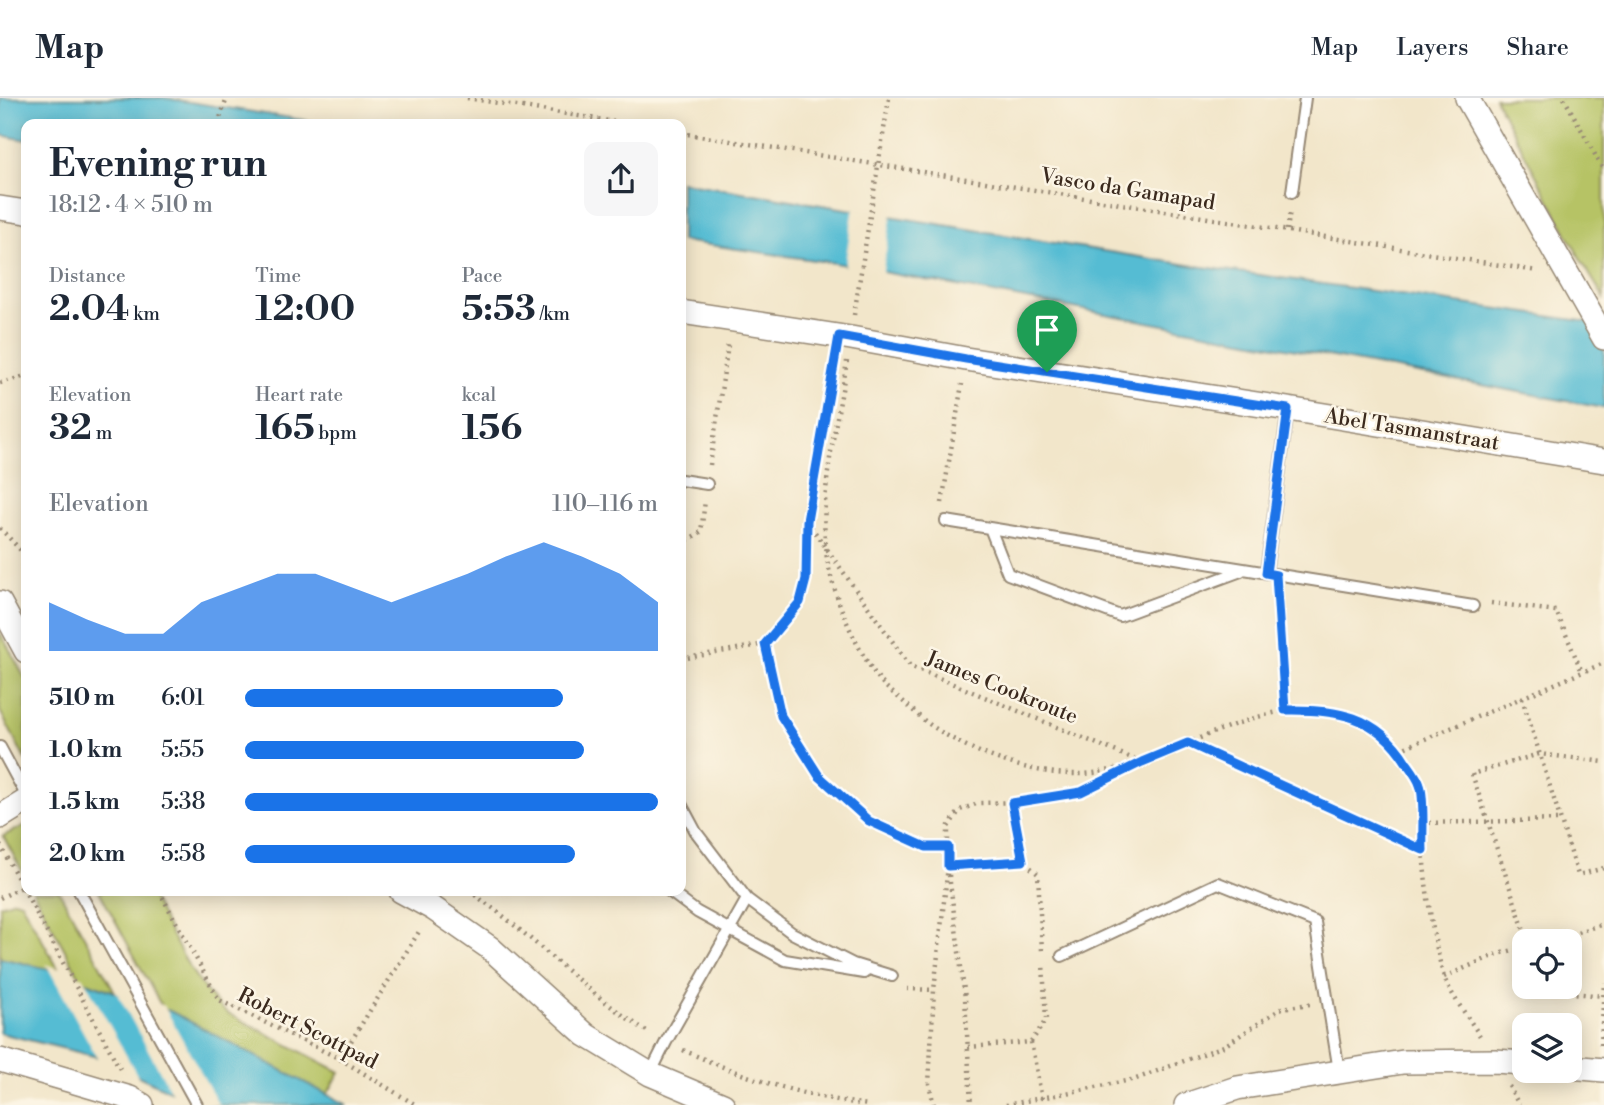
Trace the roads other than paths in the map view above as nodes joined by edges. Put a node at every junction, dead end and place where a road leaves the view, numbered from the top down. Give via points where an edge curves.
1 (1305, 98) edge
2 (1467, 98) edge
3 (1292, 192) dead end
4 (0, 208) edge
5 (21, 211) edge
6 (686, 313) edge
7 (1604, 338) edge
8 (1288, 409) junction
9 (1604, 461) edge
10 (686, 481) edge
11 (707, 484) road end
12 (946, 521) road end
13 (990, 528) junction
14 (1244, 569) junction
15 (1271, 574) junction
16 (0, 603) edge
17 (1473, 606) road end
18 (21, 642) edge
19 (0, 747) edge
20 (21, 786) edge
21 (21, 804) edge
22 (686, 813) edge
23 (0, 817) edge
24 (82, 896) edge
25 (410, 896) edge
26 (676, 896) edge
27 (747, 899) junction
28 (729, 930) junction
29 (1062, 956) dead end
30 (0, 1060) edge
31 (1512, 1062) edge
32 (1582, 1068) edge
33 (1339, 1070) junction
34 (1604, 1070) edge
35 (650, 1074) junction
36 (141, 1104) edge
37 (197, 1105) edge
38 (723, 1105) edge
39 (1186, 1105) edge

1 - 3 lane
2 - 7 street
4 - 5 street
6 - 8 street, Abel Tasmanstraat
8 - 9 street, Abel Tasmanstraat
8 - 15 lane
10 - 11 lane
12 - 13 lane
13 - 14 lane
13 - 14 lane via 1008,574 1120,616
14 - 15 lane
15 - 17 lane
16 - 18 street
19 - 20 lane
21 - 23 street
22 - 27 lane
24 - 37 lane
25 - 35 street via 491,948 586,1035
26 - 28 lane
27 - 28 lane
27 - 28 lane via 792,933 853,964 892,976 786,960
28 - 35 lane
29 - 33 lane via 1218,883 1315,922
30 - 36 street
31 - 33 street via 1403,1062
32 - 34 street
33 - 39 street via 1237,1088
35 - 38 street

